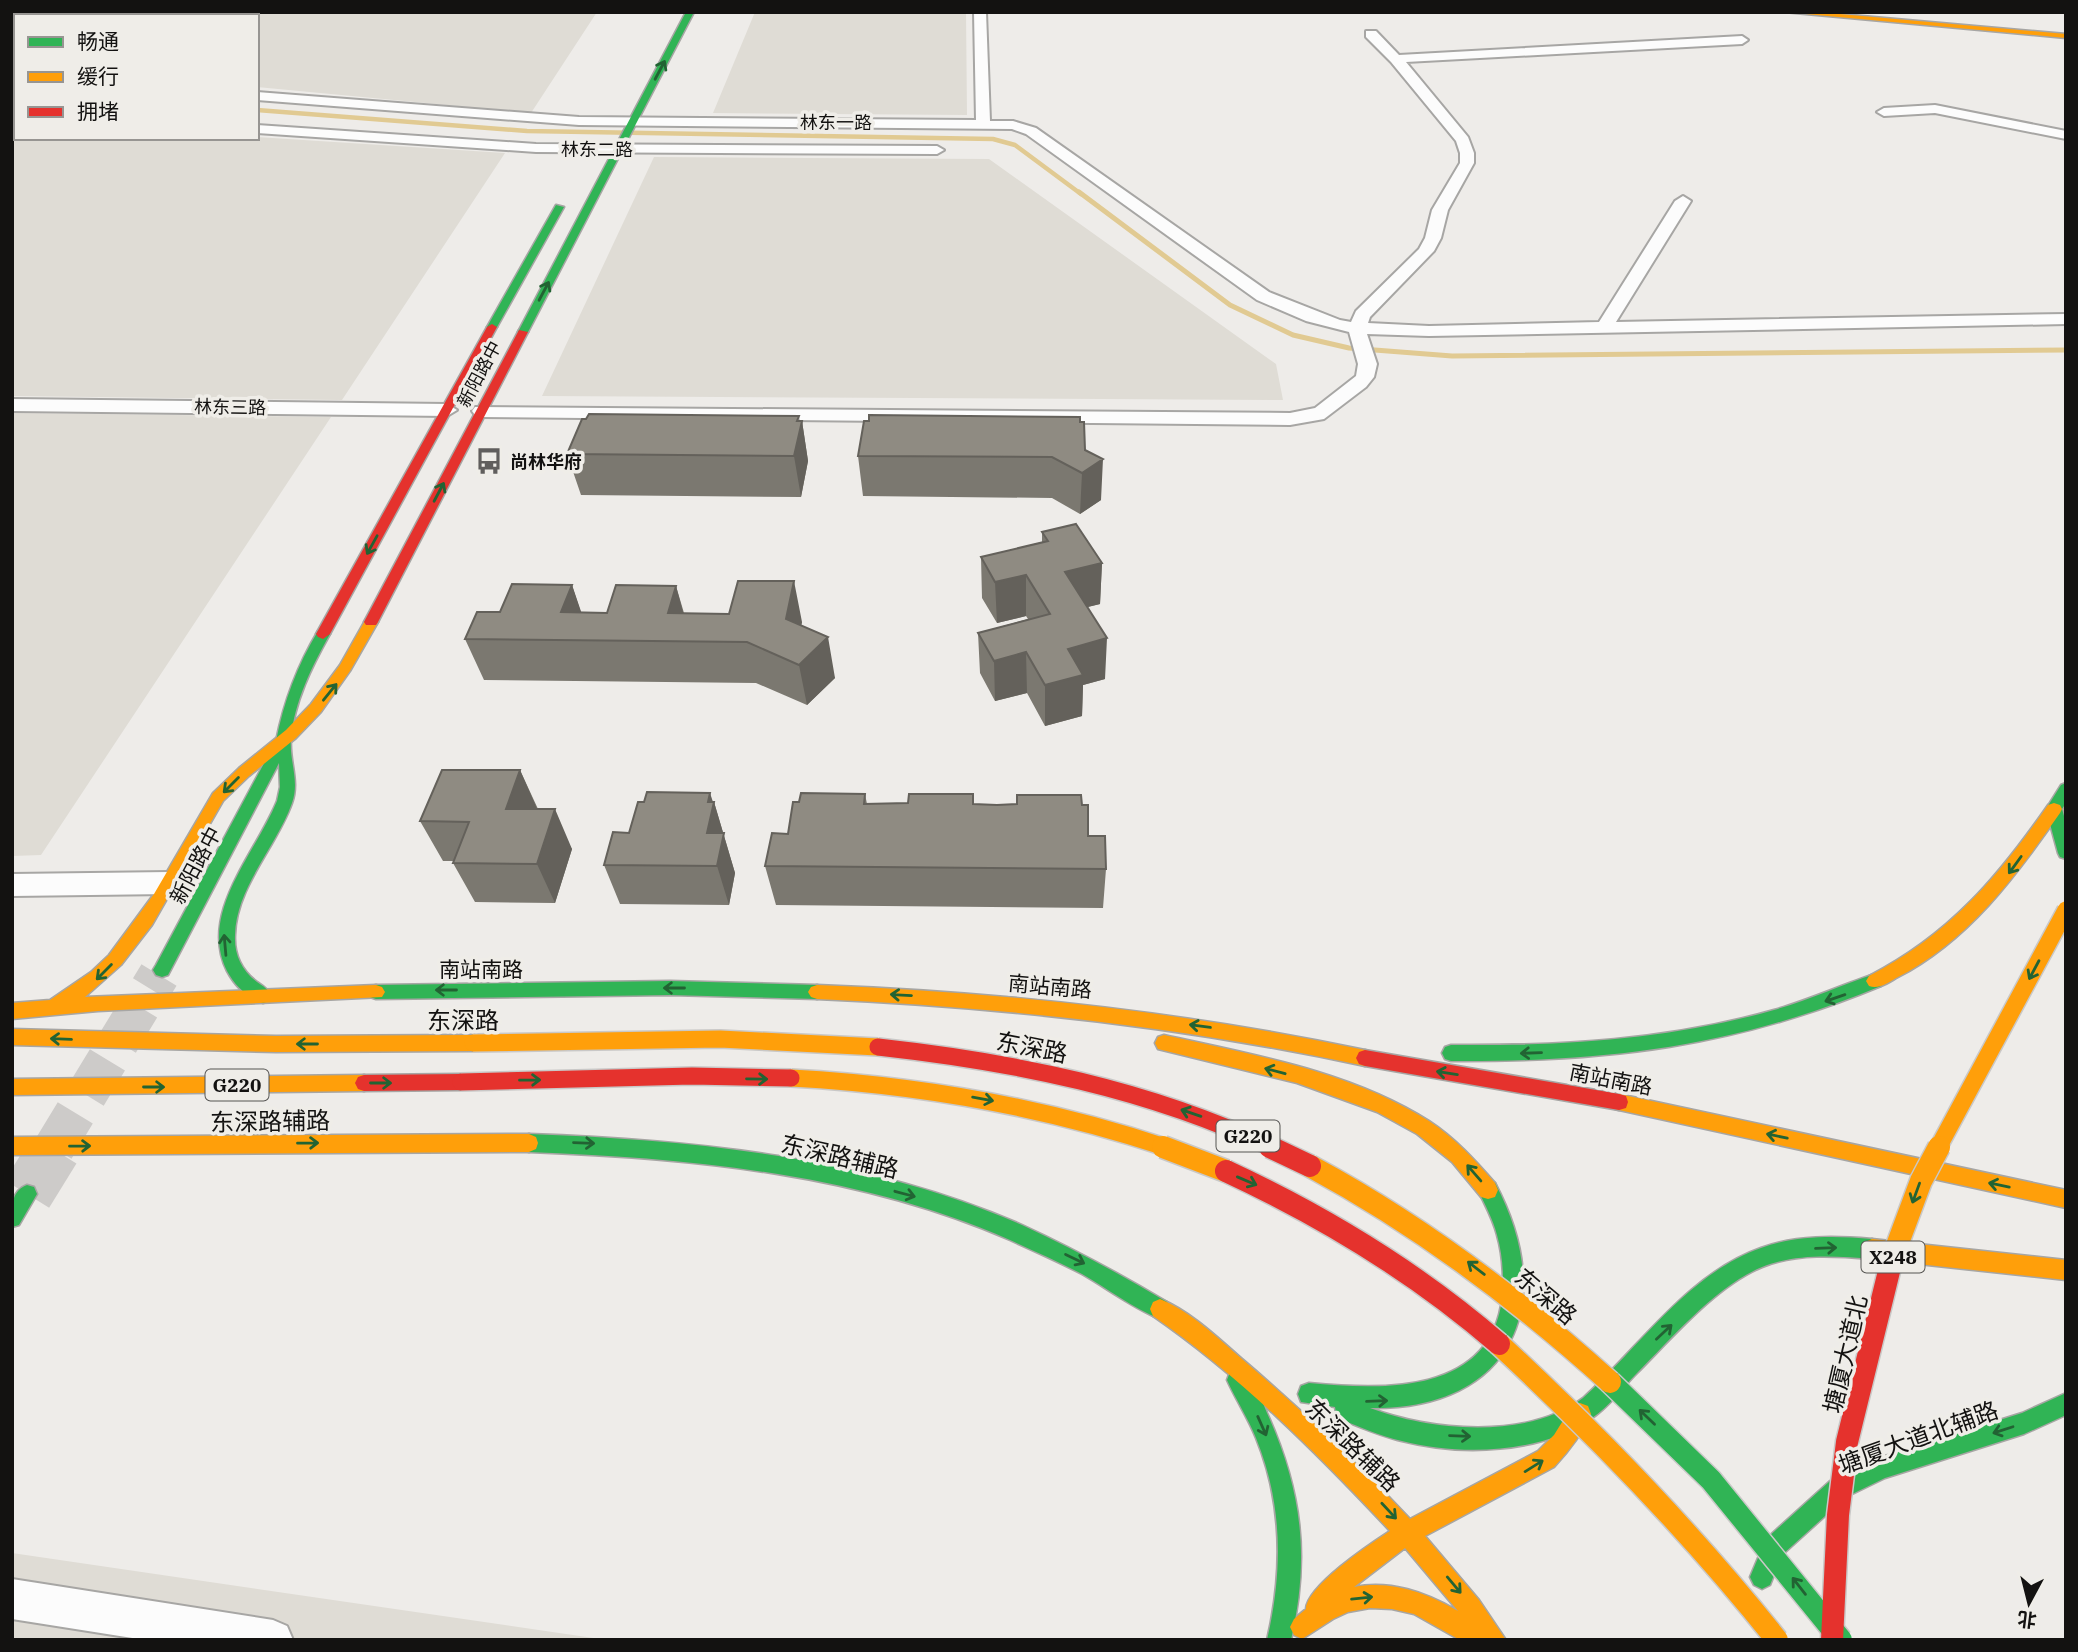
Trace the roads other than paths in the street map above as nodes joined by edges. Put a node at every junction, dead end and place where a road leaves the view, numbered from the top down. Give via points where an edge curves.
1 (690, 12) edge
2 (980, 12) edge
3 (1788, 12) edge
4 (1371, 34) dead end
5 (2066, 36) edge
6 (1742, 40) dead end
7 (1396, 59) junction
8 (259, 96) edge
9 (1884, 112) dead end
10 (983, 123) junction
11 (259, 130) edge
12 (599, 135) junction
13 (626, 135) junction
14 (2066, 135) edge
15 (937, 150) dead end
16 (565, 196) dead end
17 (1683, 201) dead end
18 (2066, 319) edge
19 (1604, 328) junction
20 (1357, 335) junction
21 (12, 405) edge
22 (447, 410) junction
23 (482, 411) junction
24 (283, 741) junction
25 (2066, 789) edge
26 (2054, 809) junction
27 (2066, 853) edge
28 (169, 883) junction
29 (12, 885) edge
30 (2066, 910) edge
31 (162, 970) tunnel mouth
32 (263, 996) junction
33 (932, 996) junction
34 (53, 1007) junction
35 (12, 1011) edge
36 (1115, 1032) dead end
37 (1268, 1036) junction
38 (12, 1037) edge
39 (1153, 1041) dead end
40 (12, 1087) edge
41 (12, 1146) edge
42 (27, 1194) tunnel mouth
43 (2066, 1199) edge
44 (12, 1219) edge
45 (2066, 1270) edge
46 (1214, 1348) junction
47 (1273, 1377) dead end
48 (2066, 1404) edge
49 (1580, 1413) junction
50 (1409, 1533) junction
51 (12, 1599) edge
52 (1749, 1627) dead end
53 (1297, 1633) edge
54 (273, 1640) edge
55 (1279, 1640) edge
56 (1481, 1640) edge
57 (1493, 1640) edge
58 (1777, 1640) edge
59 (1832, 1640) edge
60 (1841, 1640) edge

13 -> 1 main road, 新阳路中
2 - 10 street
3 - 5 main road
4 - 7 street
6 - 7 street
7 - 20 street via 1463,140 1467,163 1440,210 1426,251 1362,314
8 - 12 street, 林东一路
9 - 14 street via 1935,109
10 - 13 street, 林东一路
10 - 20 street, 林东一路 via 1031,131 1263,296
11 - 12 street, 林东二路 via 536,148
12 - 13 street, 林东一路
12 - 13 street, 林东二路
13 - 15 street, 林东二路
23 -> 13 main road, 新阳路中
16 - 22 main road, 新阳路中
17 - 19 street
18 - 19 street, 林东一路
19 - 20 street, 林东一路
20 - 23 street via 1366,362 1364,379 1315,416 1290,419
21 - 22 street, 林东三路
22 -> 24 main road, 新阳路中 via 299,676
24 -> 23 main road, 新阳路中 via 342,677
24 -> 28 main road via 218,797
24 - 31 main road, 新阳路中
32 -> 24 main road via 242,984 226,958 224,930 285,800
25 - 26 main road
26 - 27 main road
26 -> 37 main road via 2014,868 1965,919 1911,960 1843,995 1795,1012 1660,1040 1533,1054 1430,1052
28 - 29 street
28 -> 34 main road via 137,934 102,976
30 -> 59 main road, 塘厦大道北 / X248, bridge via 1921,1181 1892,1259 1847,1444
33 -> 32 main road, 南站南路 via 670,988
32 - 34 main road, 南站南路
33 - 36 main road
37 -> 33 main road, 南站南路 via 1089,1010
34 - 35 main road, 南站南路
43 -> 37 main road, 南站南路 via 1666,1111 1391,1064
60 -> 38 main road, 东深路 / G220, bridge via 1720,1490 1595,1367 1453,1250 1301,1159 1131,1092 1033,1068 878,1047 768,1041 276,1044
39 - 49 main road via 1316,1082 1406,1117 1463,1160 1502,1214 1512,1245 1516,1295 1500,1343 1479,1368 1419,1397 1356,1401 1303,1391 1405,1431 1458,1437 1509,1435 1550,1427
40 -> 58 main road, G220, bridge via 678,1077 847,1082 920,1088 1091,1123 1177,1152 1264,1189 1340,1230 1479,1325 1655,1492 1733,1581
41 -> 46 main road, 东深路辅路 via 537,1141 760,1161 933,1201 1013,1230 1139,1295
42 - 44 main road
49 -> 45 main road via 1689,1308 1759,1258 1794,1249 1861,1248
46 - 47 main road
46 -> 50 main road, 东深路辅路 via 1342,1463
46 -> 55 main road via 1246,1392 1279,1467 1289,1506 1294,1561
48 -> 52 main road, 塘厦大道北辅路 via 2024,1423 1882,1468 1838,1489 1774,1547 1756,1589
50 -> 49 main road via 1546,1459
50 - 53 main road via 1350,1571
50 -> 57 main road, 东深路辅路 via 1468,1601
51 - 54 street
53 -> 56 main road via 1324,1609 1369,1596 1443,1614

